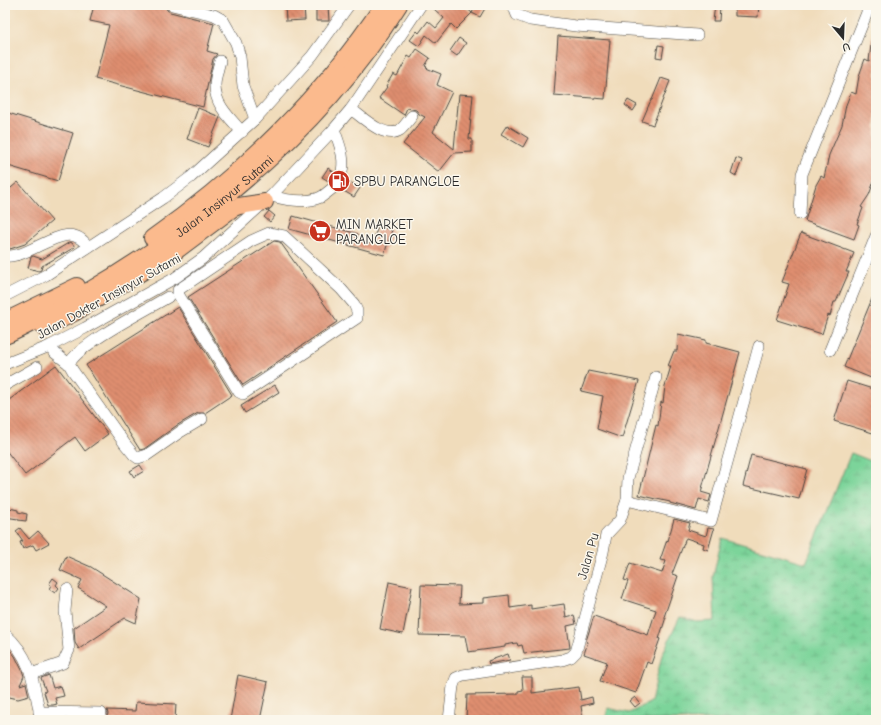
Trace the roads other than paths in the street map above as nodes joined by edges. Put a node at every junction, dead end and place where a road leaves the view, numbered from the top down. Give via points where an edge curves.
1 (172, 5) edge
2 (349, 5) edge
3 (383, 5) edge
4 (399, 5) edge
5 (421, 5) edge
6 (513, 5) edge
7 (870, 5) edge
8 (697, 35) dead end
9 (220, 61) dead end
10 (351, 109) junction
11 (412, 116) dead end
12 (255, 119) junction
13 (291, 129) junction
14 (334, 129) junction
15 (242, 132) junction
16 (268, 199) junction
17 (800, 214) dead end
18 (242, 224) junction
19 (876, 236) edge
20 (251, 241) junction
21 (88, 247) junction
22 (5, 256) edge
23 (5, 296) edge
24 (168, 297) dead end
25 (5, 321) edge
26 (5, 336) edge
27 (5, 346) edge
28 (50, 346) junction
29 (759, 346) dead end
30 (830, 350) dead end
31 (5, 364) edge
32 (69, 364) junction
33 (37, 367) dead end
34 (656, 377) dead end
35 (5, 385) edge
36 (202, 419) dead end
37 (627, 500) junction
38 (67, 589) dead end
39 (5, 634) edge
40 (31, 674) junction
41 (101, 713) dead end
42 (40, 716) edge
43 (449, 720) edge

1 - 12 street via 214,15 226,23 238,50 243,86
2 - 12 street via 312,56
3 - 13 highway, Jalan Insinyur Sutami
4 - 13 highway, Jalan Insinyur Sutami via 340,86
5 - 10 street, Jalan Dokter Insinyur Sutami
6 - 8 street via 517,15 530,20
7 - 17 street via 802,174
9 - 15 street via 215,84 216,95 225,114
10 - 11 street via 381,131 387,132 399,131
10 - 14 street, Jalan Dokter Insinyur Sutami
12 - 15 street
13 - 25 highway, Jalan Insinyur Sutami via 178,220 116,263 81,284
13 - 26 highway, Jalan Insinyur Sutami via 249,178 184,230 124,270 48,315
14 - 16 street, Jalan Dokter Insinyur Sutami
14 - 16 street via 344,166 338,181 320,197 310,200
15 - 21 street via 169,194
16 - 18 street, Jalan Dokter Insinyur Sutami
16 - 27 highway via 232,209 172,254 74,313
18 - 20 street
18 - 28 street, Jalan Dokter Insinyur Sutami via 175,278
19 - 30 street
20 - 20 street via 269,234 284,236 341,288 354,304 357,318 243,394 239,392 178,294 178,290
21 - 22 street via 75,235 66,234 21,254
21 - 23 street via 46,275
24 - 32 street via 105,334 72,358
28 - 31 street, Jalan Dokter Insinyur Sutami
28 - 32 street
29 - 37 street via 711,521
32 - 36 street via 125,444 138,458
33 - 35 street
34 - 37 street via 628,478
37 - 43 street, Jalan Pu via 620,520 606,535 576,652 562,660 456,678
38 - 40 street via 65,611 69,650 63,663
39 - 40 street via 27,661
40 - 42 street
41 - 42 street

